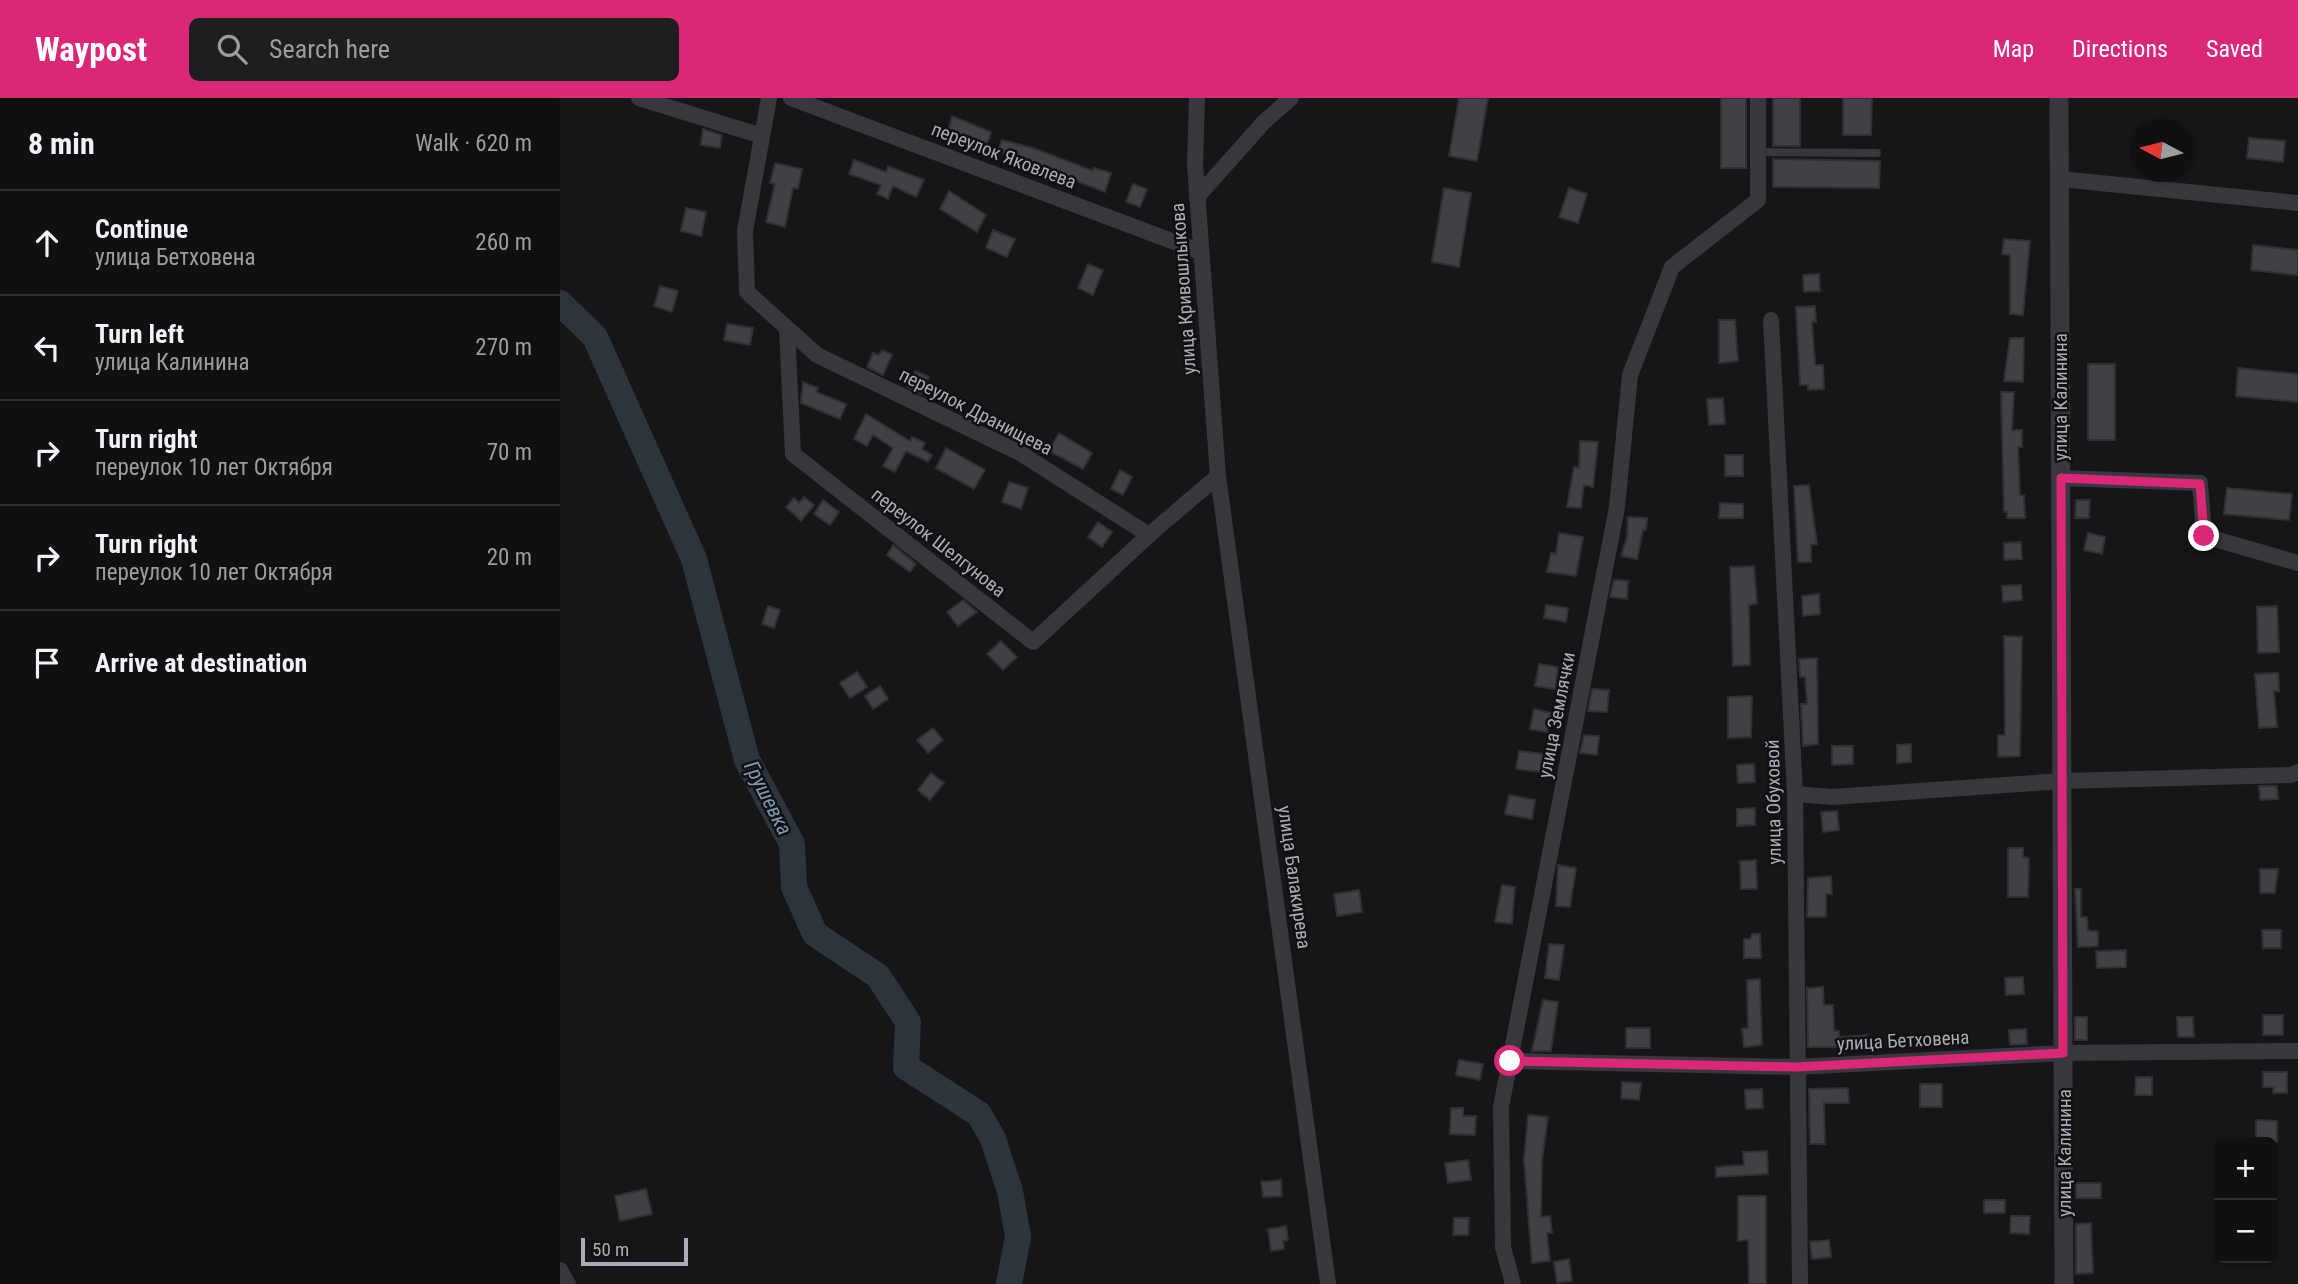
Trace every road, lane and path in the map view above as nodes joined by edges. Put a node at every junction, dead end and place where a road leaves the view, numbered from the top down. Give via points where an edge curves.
1 (639, 98) edge
2 (769, 98) edge
3 (791, 98) edge
4 (1197, 98) edge
5 (1291, 98) edge
6 (1758, 98) edge
7 (2059, 98) edge
8 (762, 136) junction
9 (1758, 152) junction
10 (1877, 153) dead end
11 (2060, 179) junction
12 (1197, 197) junction
13 (2298, 203) edge
14 (1201, 252) junction
15 (1772, 320) dead end
16 (787, 329) junction
17 (1218, 476) junction
18 (2061, 478) junction
19 (1149, 535) junction
20 (2298, 563) edge
21 (2298, 772) edge
22 (2062, 782) junction
23 (1795, 794) junction
24 (2298, 1051) edge
25 (2063, 1053) junction
26 (1510, 1061) junction
27 (1796, 1067) junction
28 (560, 1270) edge
29 (568, 1284) edge
30 (1328, 1284) edge
31 (1513, 1284) edge
32 (1800, 1284) edge
33 (2064, 1284) edge

1 - 8 street
2 - 8 street
3 - 14 street, переулок Яковлева
4 - 12 street, улица Кривошлыкова
5 - 12 street
6 - 9 street
7 - 11 street, улица Калинина
8 - 16 street, переулок Дранищева via 745,231 747,292
9 - 10 lane
9 - 26 street, улица Землячки via 1758,200 1672,267 1630,375 1617,507
11 - 13 street
11 - 18 street, улица Калинина
12 - 14 street, улица Кривошлыкова
14 - 17 street, улица Кривошлыкова
15 - 23 street, улица Обуховой
16 - 19 street, переулок Дранищева via 817,355 1020,453
16 - 19 street, переулок Шелгунова via 793,454 1033,642
17 - 19 street
17 - 30 street, улица Балакирева
18 - 20 street via 2200,484 2204,536
18 - 22 street, улица Калинина
21 - 22 street
22 - 23 street via 1833,797
22 - 25 street, улица Калинина
23 - 27 street, улица Обуховой
24 - 25 street, улица Бетховена
25 - 27 street, улица Бетховена
25 - 33 street, улица Калинина
26 - 27 street, улица Бетховена
26 - 31 street, улица Землячки via 1501,1107 1503,1247
27 - 32 street, улица Обуховой
28 - 29 street

